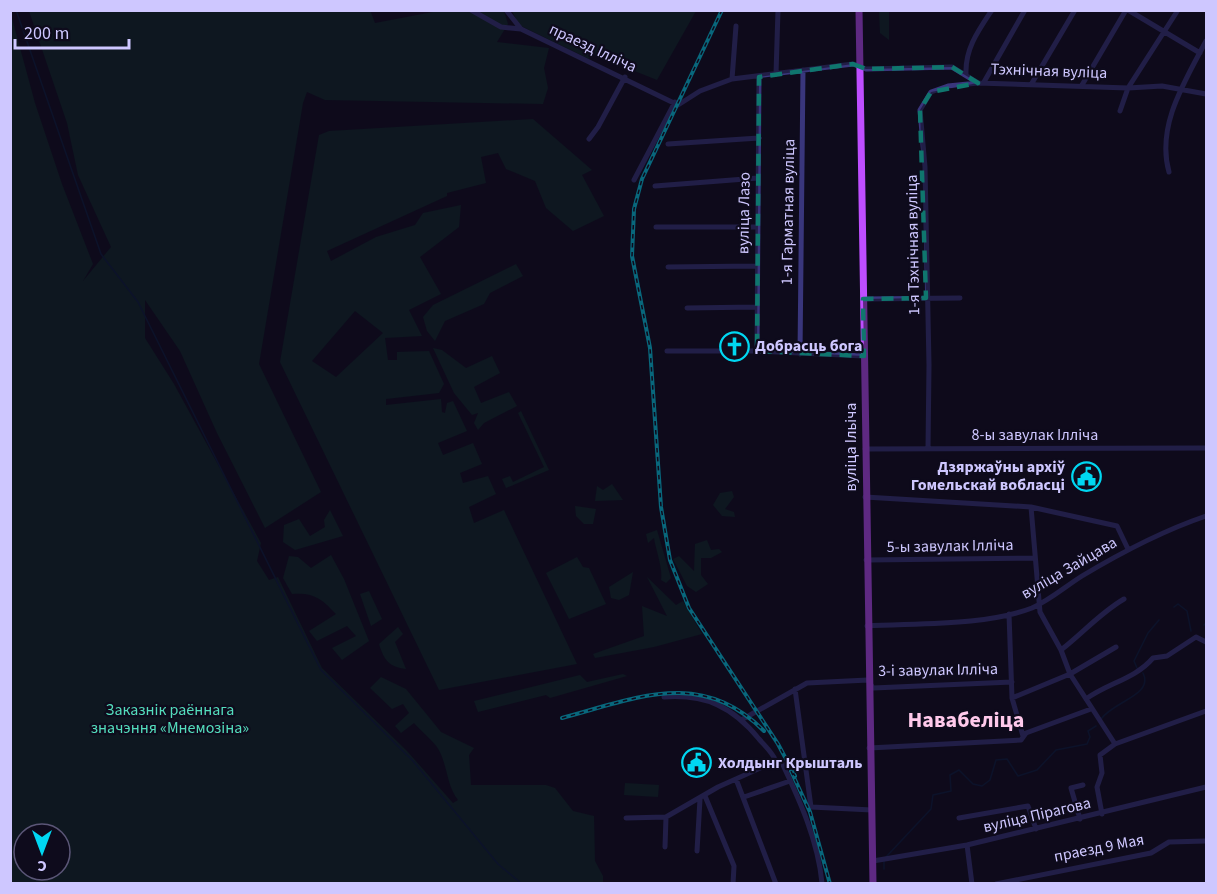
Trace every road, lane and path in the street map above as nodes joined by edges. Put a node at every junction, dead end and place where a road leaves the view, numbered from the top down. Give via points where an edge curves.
1 (471, 10) edge
2 (506, 10) edge
3 (778, 10) edge
4 (859, 10) edge
5 (992, 10) edge
6 (1025, 10) edge
7 (1075, 10) edge
8 (1127, 10) edge
9 (1178, 10) edge
10 (736, 26) dead end
11 (520, 29) junction
12 (1164, 31) junction
13 (1206, 41) edge
14 (1200, 53) junction
15 (859, 67) junction
16 (803, 70) junction
17 (776, 74) junction
18 (966, 74) junction
19 (625, 77) junction
20 (759, 77) junction
21 (732, 79) junction
22 (981, 82) junction
23 (1032, 83) junction
24 (1082, 85) junction
25 (1128, 88) junction
26 (1181, 89) junction
27 (1206, 94) edge
28 (676, 104) junction
29 (1120, 111) dead end
30 (759, 138) junction
31 (589, 139) dead end
32 (668, 144) dead end
33 (1169, 172) dead end
34 (758, 178) junction
35 (634, 180) dead end
36 (655, 186) dead end
37 (656, 227) dead end
38 (757, 227) junction
39 (756, 266) junction
40 (668, 267) dead end
41 (926, 298) junction
42 (960, 298) dead end
43 (863, 299) junction
44 (756, 307) junction
45 (687, 308) dead end
46 (667, 351) dead end
47 (757, 351) junction
48 (800, 354) junction
49 (864, 356) junction
50 (1206, 448) edge
51 (865, 449) junction
52 (928, 449) junction
53 (865, 497) junction
54 (1031, 507) junction
55 (1206, 516) edge
56 (1128, 549) junction
57 (1035, 558) junction
58 (866, 560) junction
59 (1124, 599) dead end
60 (1037, 605) junction
61 (1009, 614) junction
62 (867, 626) junction
63 (1206, 642) edge
64 (1116, 647) dead end
65 (1062, 650) junction
66 (1070, 674) junction
67 (868, 680) junction
68 (1012, 682) junction
69 (795, 689) junction
70 (664, 697) dead end
71 (1012, 698) junction
72 (1086, 699) junction
73 (1091, 709) junction
74 (1206, 711) edge
75 (743, 719) junction
76 (1023, 736) junction
77 (1115, 744) junction
78 (869, 748) junction
79 (776, 761) junction
80 (736, 779) junction
81 (790, 781) junction
82 (1083, 785) dead end
83 (1206, 787) edge
84 (744, 796) junction
85 (702, 797) junction
86 (872, 810) junction
87 (1102, 814) junction
88 (626, 818) dead end
89 (666, 818) junction
90 (959, 819) dead end
91 (1080, 819) junction
92 (1036, 829) junction
93 (1206, 841) edge
94 (967, 845) junction
95 (665, 847) dead end
96 (697, 851) dead end
97 (873, 861) junction
98 (822, 883) edge
99 (733, 884) edge
100 (777, 884) edge
101 (873, 884) edge
102 (972, 884) edge
103 (996, 884) edge

1 - 11 street via 501,27
2 - 11 street, праезд Ілліча
3 - 17 street
4 - 15 main road, вуліца Ільіча
5 - 18 street via 972,42
6 - 22 street
7 - 23 street
8 - 12 street
8 - 24 street
9 - 12 street
10 - 21 street
11 - 19 street, праезд Ілліча
12 - 14 street
12 - 25 street
13 - 14 street
14 - 26 street
15 - 16 street, Тэхнічная вуліца via 853,64
15 - 18 street, Тэхнічная вуліца via 952,68
15 - 43 main road, вуліца Ільіча
16 - 17 street, Тэхнічная вуліца
16 - 48 street, 1-я Гарматная вуліца
17 - 20 street, Тэхнічная вуліца
18 - 22 street, Тэхнічная вуліца
19 - 28 street, праезд Ілліча
19 - 31 street
20 - 21 street, Тэхнічная вуліца
20 - 30 street, вуліца Лазо
21 - 28 street, Тэхнічная вуліца
22 - 23 street, Тэхнічная вуліца
22 - 41 street, 1-я Тэхнічная вуліца via 931,92 920,111 925,167
23 - 24 street, Тэхнічная вуліца
24 - 25 street, Тэхнічная вуліца
25 - 26 street, Тэхнічная вуліца via 1149,85
25 - 29 street
26 - 27 street, Тэхнічная вуліца
26 - 33 street via 1164,147
28 - 35 street
30 - 32 street
30 - 34 street, вуліца Лазо
34 - 36 street
34 - 38 street, вуліца Лазо
37 - 38 street
38 - 39 street, вуліца Лазо
39 - 40 street
39 - 44 street, вуліца Лазо
41 - 42 street
41 - 43 street
41 - 52 street, 1-я Тэхнічная вуліца
43 - 49 main road, вуліца Ільіча
44 - 45 street
44 - 47 street, вуліца Лазо
46 - 47 street
47 - 48 street
48 - 49 street
49 - 51 main road, вуліца Ільіча
50 - 52 street, 8-ы завулак Ілліча
51 - 52 street, 8-ы завулак Ілліча
51 - 53 main road, вуліца Ільіча
53 - 54 street
53 - 58 main road, вуліца Ільіча
54 - 56 street via 1117,526
54 - 57 street
55 - 56 street, вуліца Зайцава
56 - 60 street, вуліца Зайцава
57 - 58 street, 5-ы завулак Ілліча
57 - 60 street
58 - 62 main road, вуліца Ільіча
59 - 65 street via 1099,615
60 - 61 street, вуліца Зайцава
60 - 65 street
61 - 62 street, вуліца Зайцава
61 - 68 street
62 - 67 main road, вуліца Ільіча
63 - 72 street via 1200,637 1178,646 1167,656 1154,658 1145,668 1114,686 1102,687
64 - 66 street, 3-і завулак Ілліча
65 - 66 street
66 - 71 street, 3-і завулак Ілліча
66 - 72 street
67 - 68 street, 3-і завулак Ілліча via 873,688
67 - 69 street via 807,683
67 - 78 main road, вуліца Ільіча
68 - 71 street
69 - 75 street
69 - 86 street via 811,807
70 - 75 street via 708,702
71 - 76 street
72 - 73 street
73 - 76 street
73 - 77 street
74 - 77 street
75 - 79 street
76 - 78 street via 1021,740
77 - 87 street via 1100,754 1102,773 1097,787
78 - 86 main road, вуліца Ільіча
79 - 80 street
79 - 81 street via 782,763
80 - 84 street
80 - 85 street
81 - 84 street
81 - 98 street via 816,851
82 - 91 street via 1071,788
83 - 87 street, вуліца Пірагова
84 - 100 street
85 - 89 street
85 - 96 street
85 - 99 street via 734,866
86 - 97 main road, вуліца Ільіча
87 - 91 street, вуліца Пірагова
88 - 89 street
89 - 95 street
90 - 92 street via 1028,806
91 - 92 street, вуліца Пірагова
92 - 94 street, вуліца Пірагова
93 - 103 street, праезд 9 Мая via 1169,842 1151,853
94 - 97 street, вуліца Пірагова
94 - 102 street
97 - 101 main road, вуліца Ільіча

